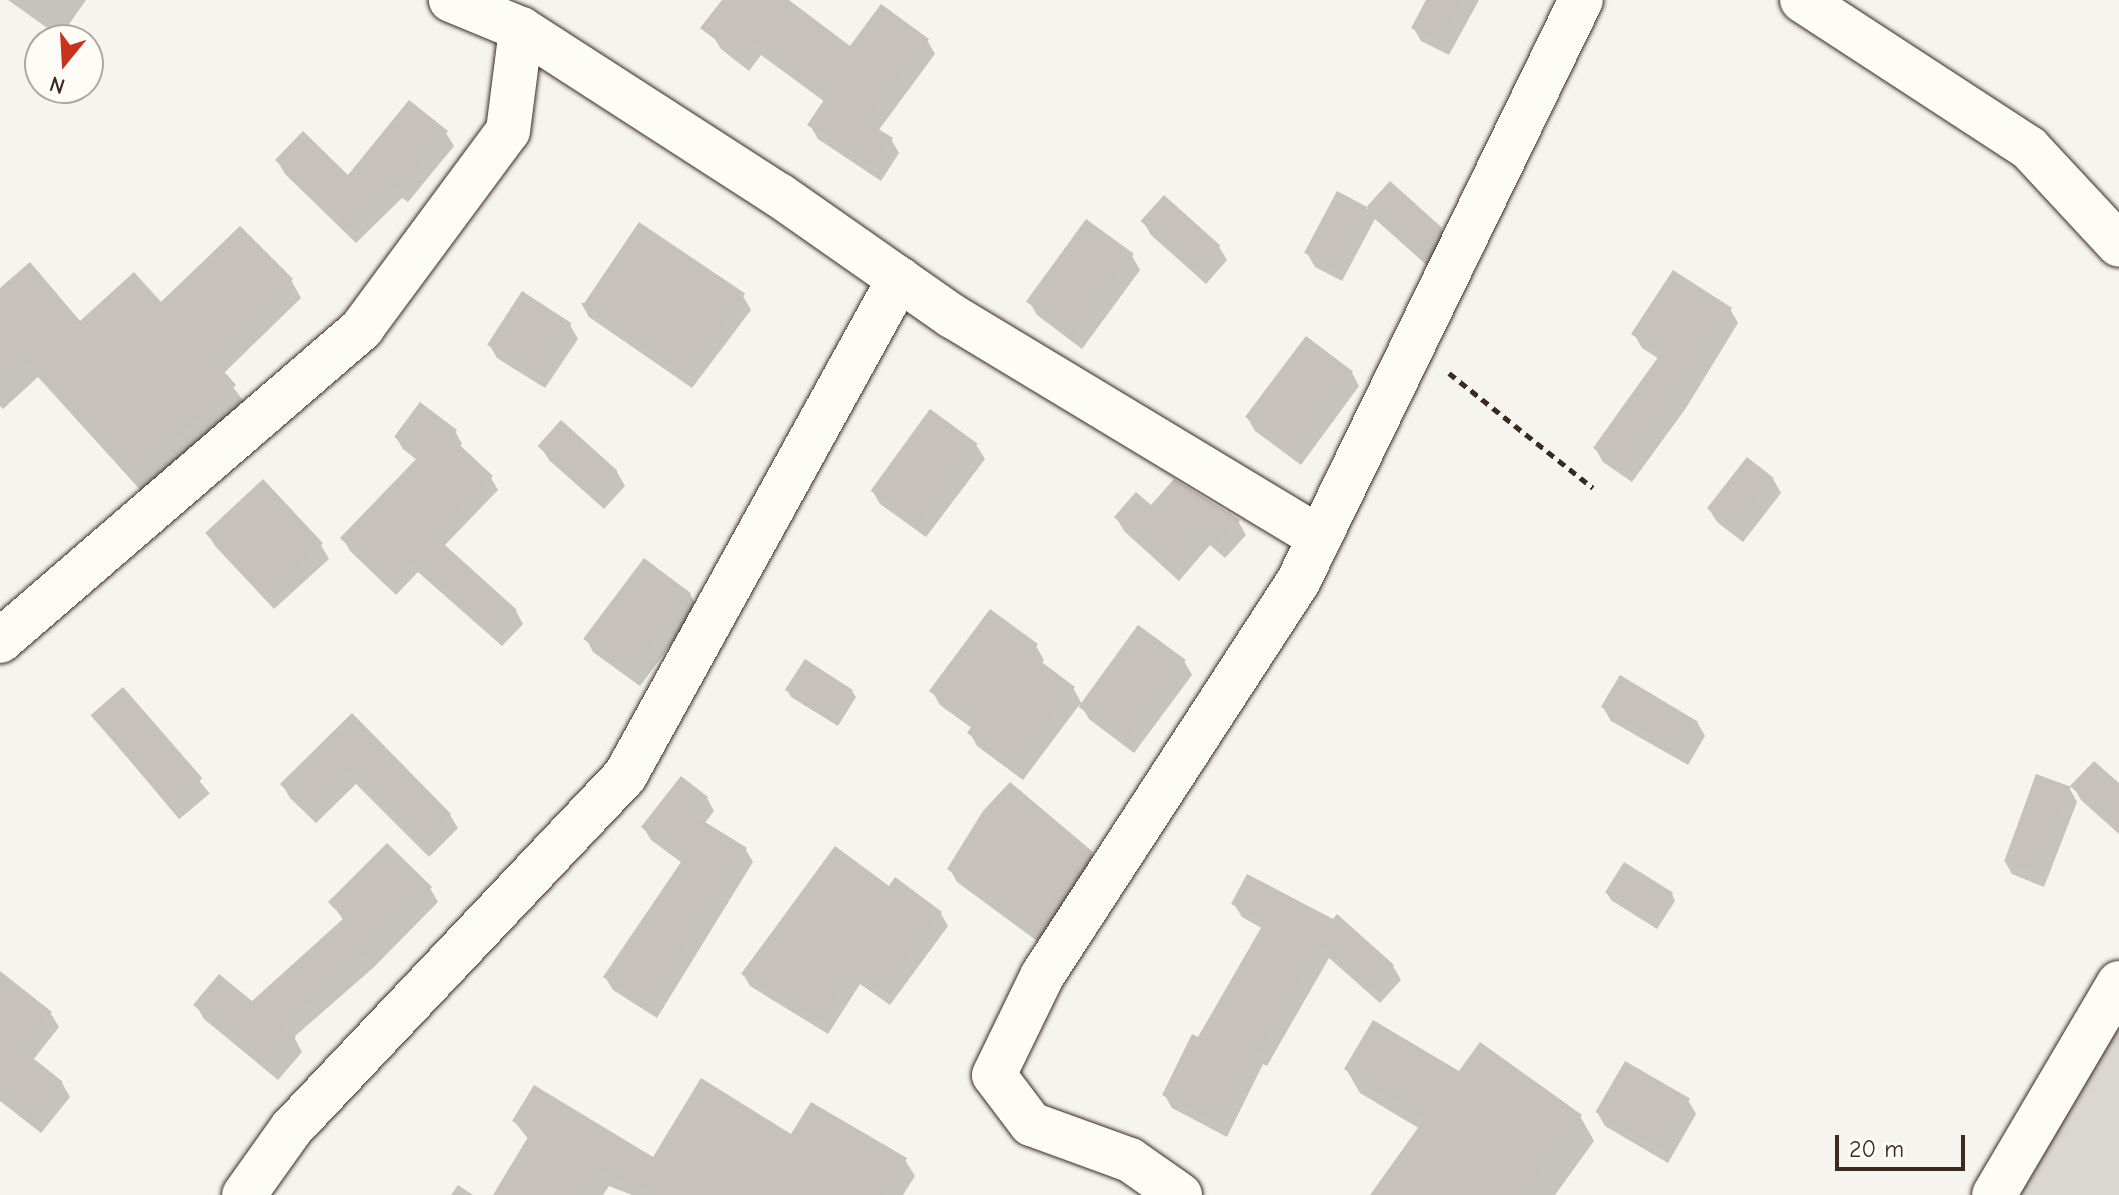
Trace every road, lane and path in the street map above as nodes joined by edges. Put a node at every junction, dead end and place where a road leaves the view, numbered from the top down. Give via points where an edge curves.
1 (451, 0) edge
2 (1581, 0) edge
3 (1802, 0) edge
4 (521, 29) junction
5 (2119, 245) edge
6 (899, 279) junction
7 (1413, 345) junction
8 (1593, 488) dead end
9 (1319, 537) junction
10 (0, 641) edge
11 (2119, 983) edge
12 (244, 1195) edge
13 (1180, 1195) edge
14 (1994, 1195) edge

1 - 4 street
2 - 7 street
3 - 5 street via 2029,148
4 - 6 street
4 - 10 street via 508,131 362,328
6 - 9 street
6 - 12 street via 625,776 291,1129
7 - 8 path
7 - 9 street
9 - 13 street via 1298,582 1042,976 994,1075 1031,1124 1130,1160
11 - 14 street

